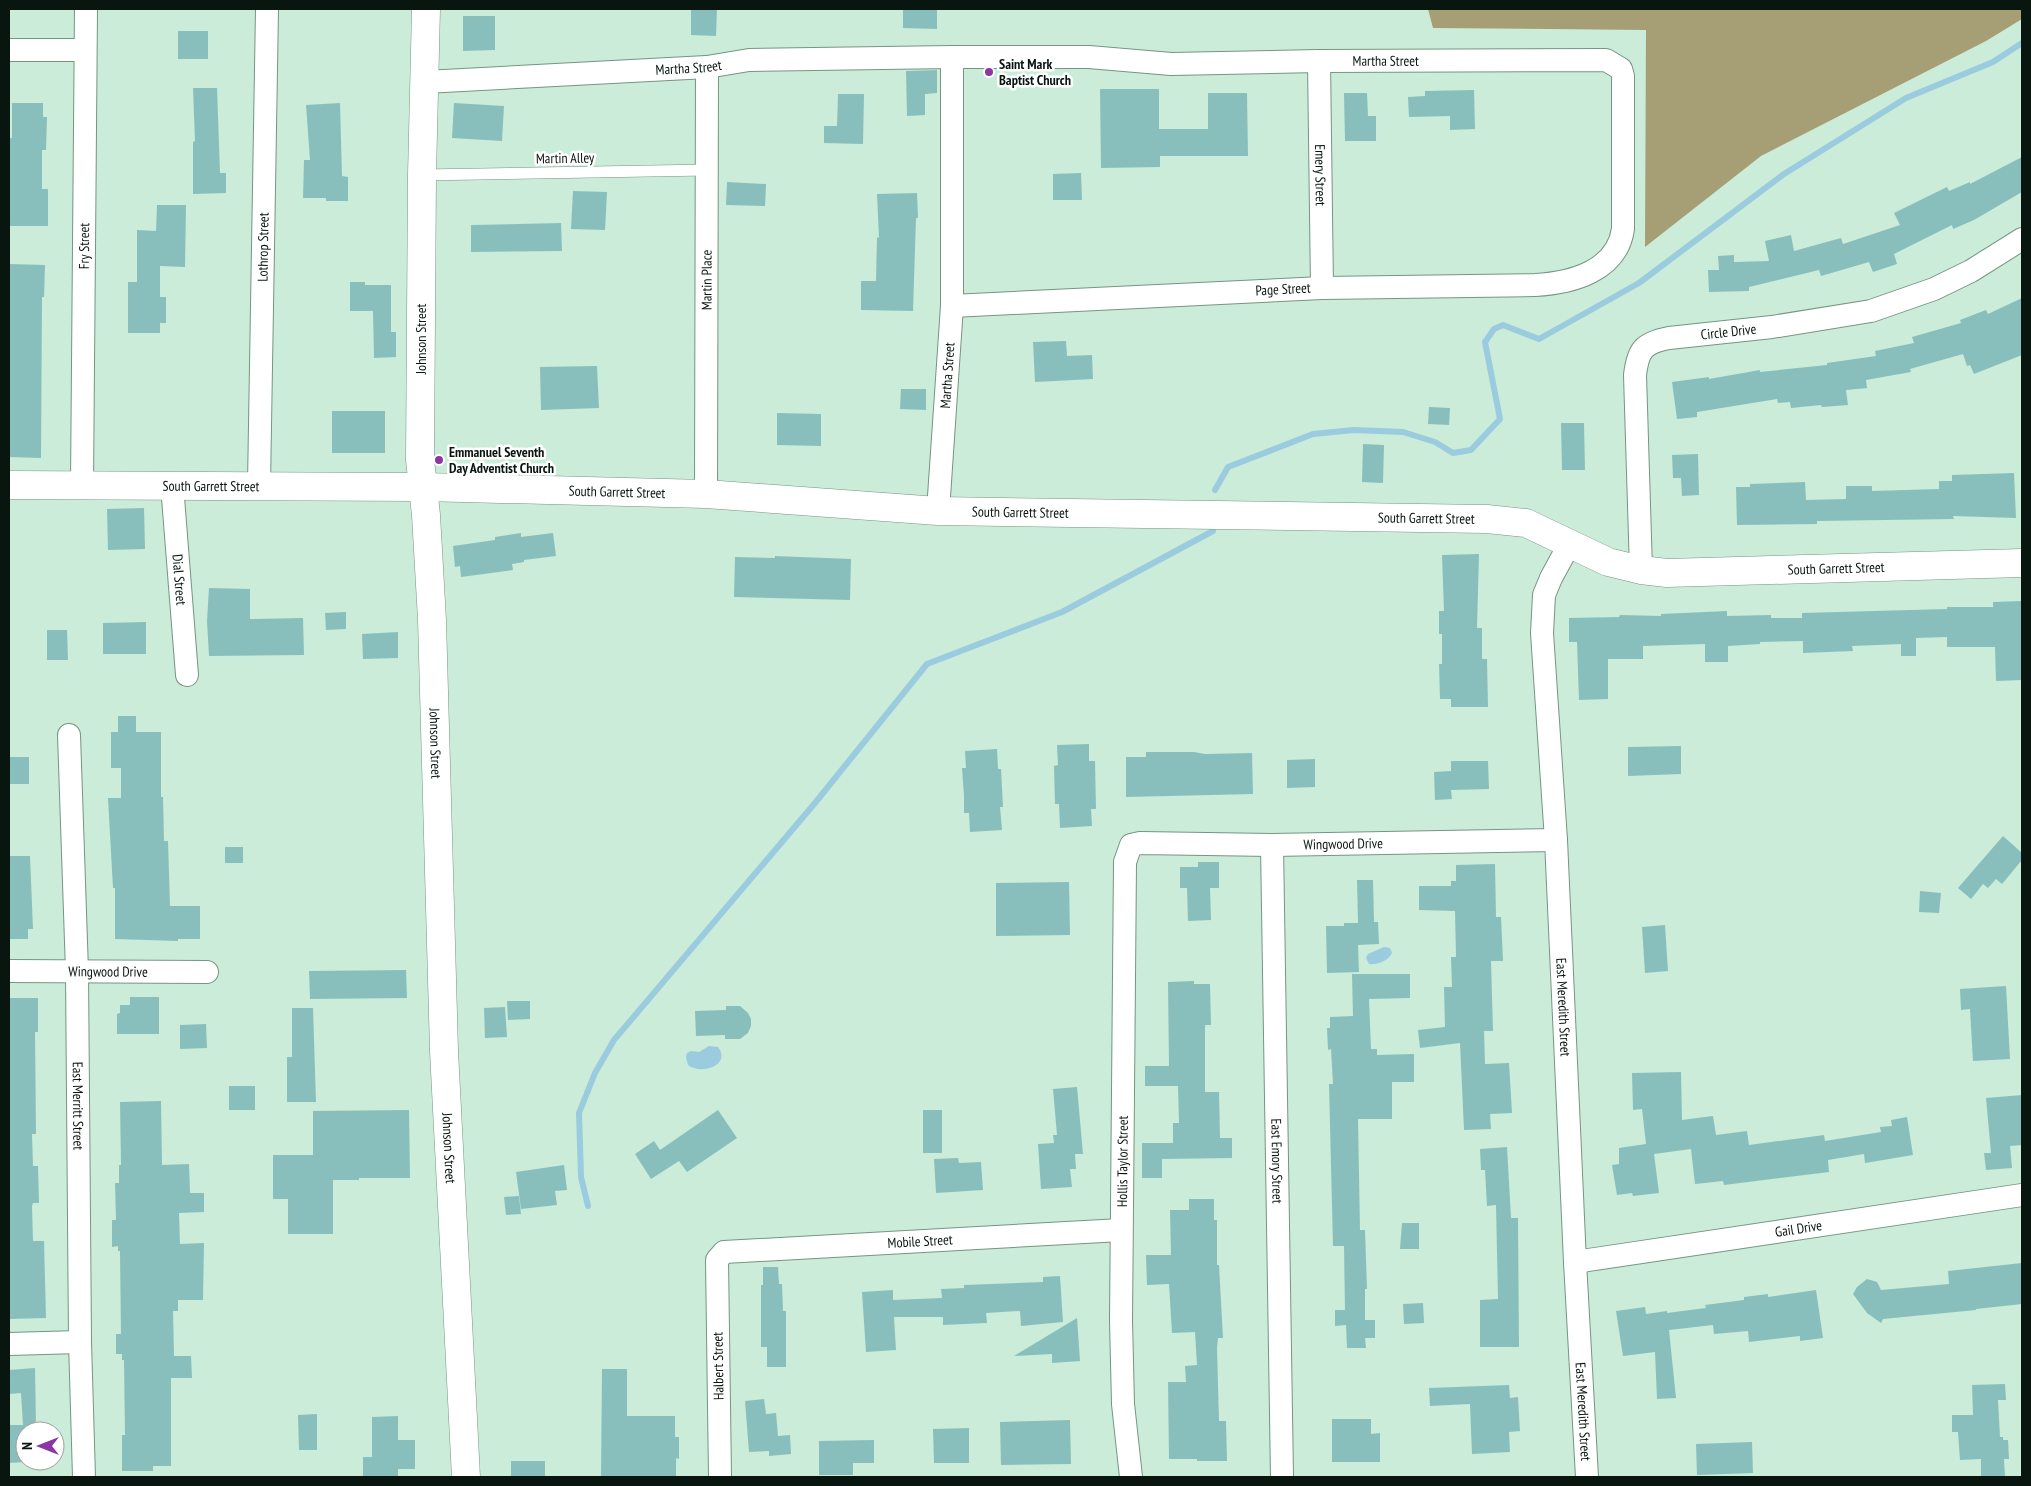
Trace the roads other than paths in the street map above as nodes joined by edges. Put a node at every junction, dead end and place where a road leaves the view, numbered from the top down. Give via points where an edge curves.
1 (86, 9) edge
2 (266, 9) edge
3 (426, 9) edge
4 (9, 50) edge
5 (85, 50) junction
6 (952, 57) junction
7 (1319, 61) junction
8 (707, 67) junction
9 (424, 82) junction
10 (707, 170) junction
11 (422, 175) junction
12 (2022, 239) edge
13 (1608, 261) joint
14 (1322, 288) junction
15 (952, 306) junction
16 (82, 484) junction
17 (9, 485) edge
18 (172, 485) junction
19 (259, 485) junction
20 (423, 487) junction
21 (706, 494) junction
22 (938, 511) junction
23 (1570, 543) junction
24 (2022, 563) edge
25 (1641, 570) junction
26 (187, 675) dead end
27 (69, 735) dead end
28 (1556, 840) junction
29 (1131, 845) joint
30 (1272, 845) junction
31 (9, 971) edge
32 (77, 971) junction
33 (207, 972) dead end
34 (2022, 1195) edge
35 (1121, 1230) junction
36 (720, 1255) joint
37 (1575, 1262) junction
38 (80, 1342) junction
39 (9, 1344) edge
40 (84, 1477) edge
41 (466, 1477) edge
42 (720, 1477) edge
43 (1131, 1477) edge
44 (1282, 1477) edge
45 (1587, 1477) edge

1 - 5 street, Fry Street
2 - 19 street, Lothrop Street
3 - 9 street, Johnson Street
4 - 5 street
5 - 16 street, Fry Street
6 - 7 street, Martha Street via 1089,57 1171,64
6 - 8 street, Martha Street via 749,60
6 - 15 street, Martha Street
7 - 13 street, Martha Street via 1606,60 1614,64 1624,76 1624,229 1616,253
7 - 14 street, Emery Street
8 - 9 street, Martha Street
8 - 10 street, Martin Place
9 - 11 street, Johnson Street
10 - 11 lane, Martin Alley
10 - 21 street, Martin Place
11 - 20 street, Johnson Street via 420,460
12 - 25 street, Circle Drive via 1971,271 1934,289 1871,311 1772,327 1669,338 1657,340 1644,348 1639,353 1635,375
13 - 14 street, Page Street via 1585,274 1552,284
14 - 15 street, Page Street
15 - 22 street, Martha Street
16 - 17 street, South Garrett Street
16 - 18 street, South Garrett Street
18 - 19 street, South Garrett Street
18 - 26 street, Dial Street
19 - 20 street, South Garrett Street
20 - 21 street, South Garrett Street
20 - 41 street, Johnson Street via 432,620 444,1052
21 - 22 street, South Garrett Street
22 - 23 street, South Garrett Street via 1487,519 1526,523
23 - 25 street, South Garrett Street via 1608,562
23 - 28 street, East Meredith Street via 1544,595 1542,612
24 - 25 street, South Garrett Street via 1667,573
27 - 32 street, East Merritt Street
28 - 30 street, Wingwood Drive
28 - 37 street, East Meredith Street
29 - 30 street, Wingwood Drive
29 - 35 street, Hollis Taylor Street via 1125,862
30 - 44 street, East Emory Street
31 - 32 street, Wingwood Drive
32 - 33 street, Wingwood Drive
32 - 38 street, East Merritt Street
34 - 37 street, Gail Drive
35 - 36 street, Mobile Street via 724,1252
35 - 43 street, Hollis Taylor Street via 1123,1394
36 - 42 street, Halbert Street via 717,1260
37 - 45 street, East Meredith Street
38 - 39 street
38 - 40 street, East Merritt Street

